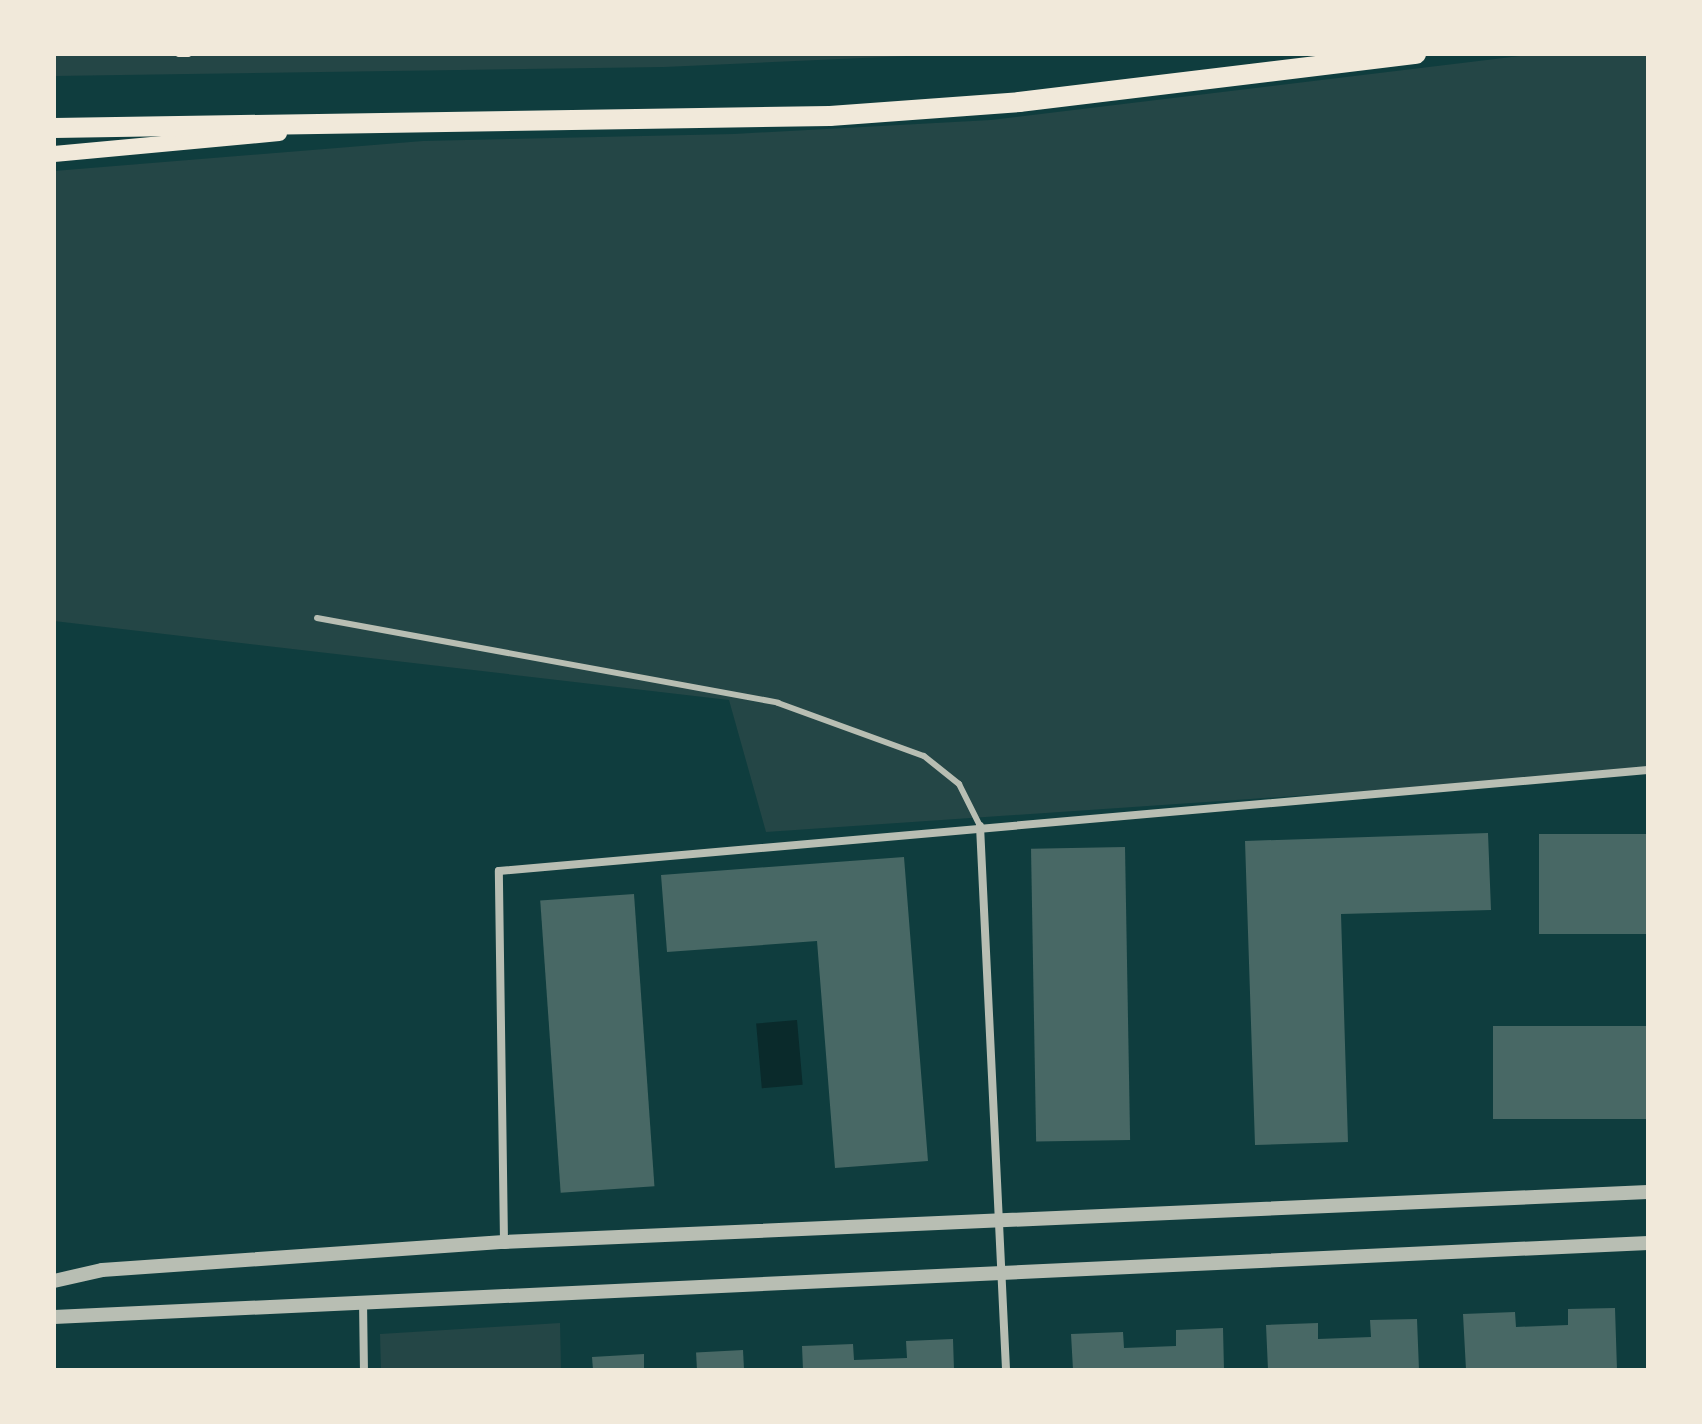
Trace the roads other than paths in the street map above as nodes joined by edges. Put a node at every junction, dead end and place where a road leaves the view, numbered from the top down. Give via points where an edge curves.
1 (1304, 54) edge
2 (1416, 54) edge
3 (1193, 79) junction
4 (337, 127) junction
5 (54, 128) edge
6 (54, 154) edge
7 (317, 618) dead end
8 (1648, 770) edge
9 (980, 826) junction
10 (1648, 1192) edge
11 (998, 1218) junction
12 (504, 1242) junction
13 (1648, 1243) edge
14 (1000, 1275) junction
15 (54, 1281) edge
16 (362, 1300) junction
17 (54, 1317) edge
18 (364, 1370) edge
19 (1006, 1370) edge

1 - 3 main road
2 - 3 main road
3 - 4 main road via 1019,102 830,116
4 - 5 main road
4 - 6 main road
7 - 9 lane via 778,703 924,756 959,784
8 - 9 street
9 - 11 street
9 - 12 street via 499,871
10 - 11 street
11 - 12 street
11 - 14 street
12 - 15 street via 102,1270
13 - 14 street
14 - 16 street
14 - 19 street
16 - 17 street
16 - 18 street

